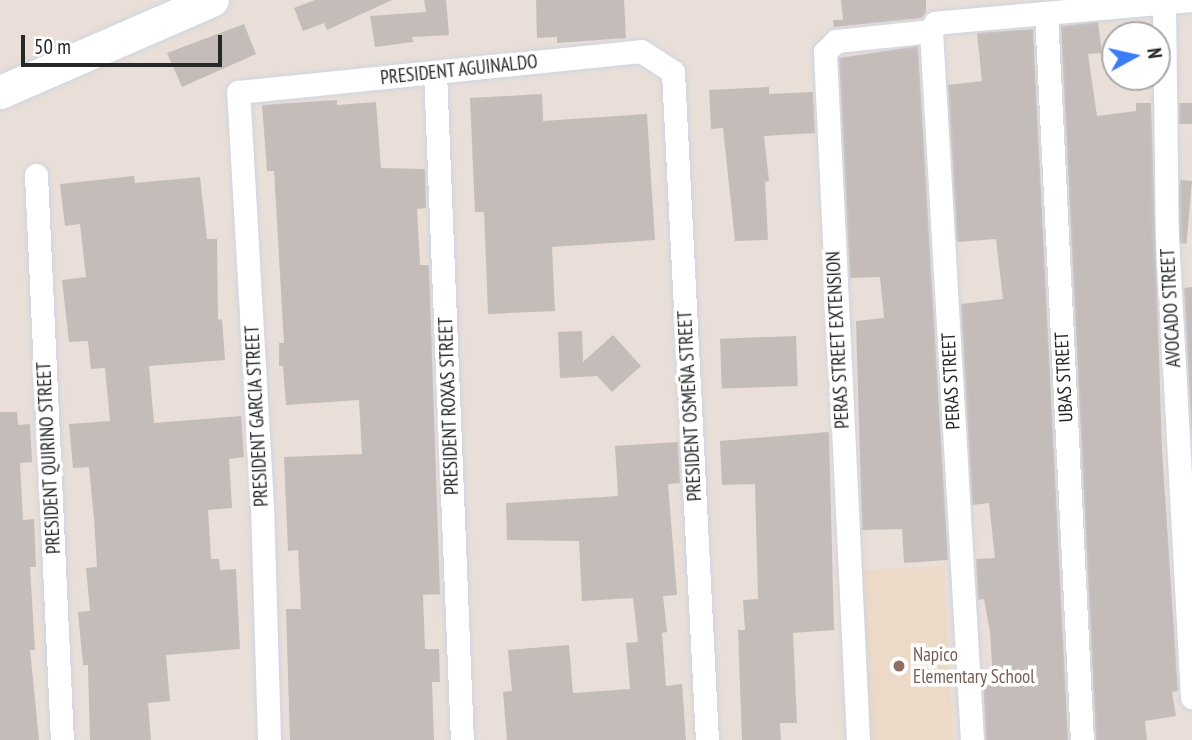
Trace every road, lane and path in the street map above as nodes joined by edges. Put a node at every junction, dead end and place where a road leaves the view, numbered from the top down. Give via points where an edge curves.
1 (212, 0) edge
2 (1192, 0) edge
3 (1164, 3) junction
4 (1046, 13) junction
5 (933, 27) junction
6 (435, 72) junction
7 (673, 72) joint
8 (0, 92) edge
9 (238, 92) joint
10 (36, 175) dead end
11 (1192, 697) edge
12 (62, 740) edge
13 (269, 740) edge
14 (462, 740) edge
15 (707, 740) edge
16 (858, 740) edge
17 (972, 740) edge
18 (1082, 740) edge

1 - 8 main road
2 - 3 street, PERAS STREET EXTENSION
3 - 4 street, PERAS STREET EXTENSION
3 - 11 street, AVOCADO STREET via 1167,236
4 - 5 street, PERAS STREET EXTENSION
4 - 18 street, UBAS STREET
5 - 16 street, PERAS STREET EXTENSION via 836,41 825,52
5 - 17 street, PERAS STREET
6 - 7 street, PRESIDENT AGUINALDO via 641,51
6 - 9 street, PRESIDENT AGUINALDO
6 - 14 street, PRESIDENT ROXAS STREET
7 - 15 street, PRESIDENT OSMEÑA STREET
9 - 13 street, PRESIDENT GARCIA STREET via 262,505
10 - 12 street, PRESIDENT QUIRINO STREET

